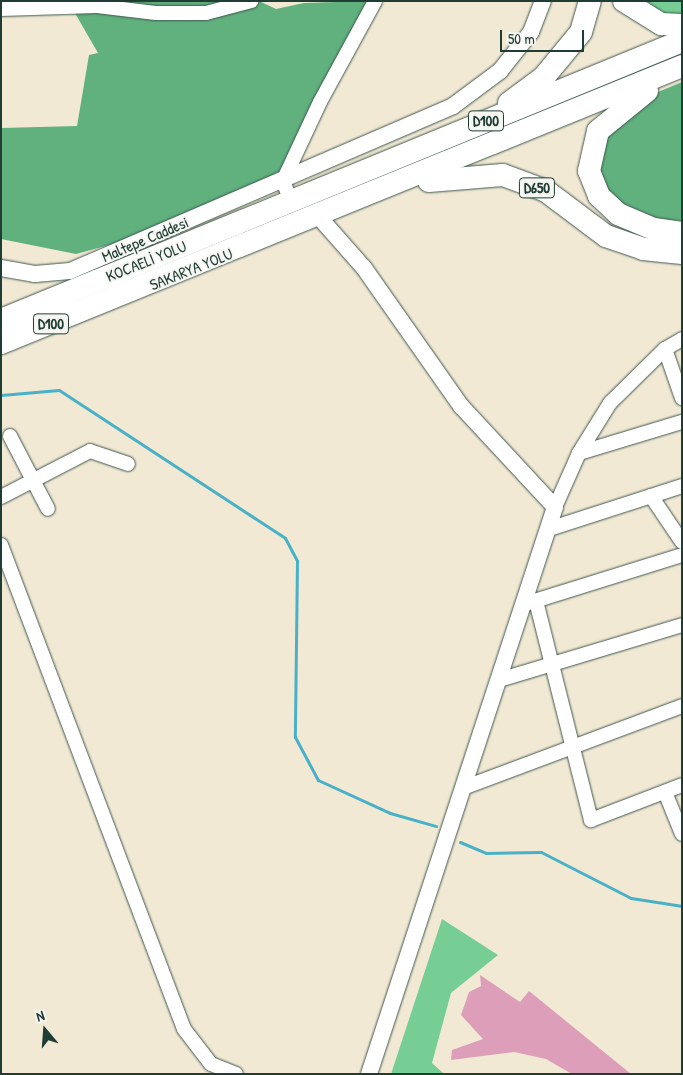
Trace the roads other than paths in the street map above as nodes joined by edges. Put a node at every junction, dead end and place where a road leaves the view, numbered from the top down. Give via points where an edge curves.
1 (251, 1) edge
2 (376, 1) edge
3 (543, 1) edge
4 (590, 1) edge
5 (624, 1) edge
6 (51, 4) edge
7 (1, 9) edge
8 (682, 25) edge
9 (682, 41) edge
10 (682, 66) edge
11 (682, 72) edge
12 (287, 191) junction
13 (379, 191) junction
14 (319, 217) junction
15 (682, 232) edge
16 (682, 254) edge
17 (1, 268) edge
18 (1, 320) edge
19 (682, 339) edge
20 (1, 343) edge
21 (665, 349) junction
22 (682, 398) edge
23 (682, 422) edge
24 (10, 436) dead end
25 (579, 452) junction
26 (128, 464) dead end
27 (33, 481) junction
28 (682, 486) edge
29 (651, 496) junction
30 (1, 497) edge
31 (555, 507) junction
32 (48, 510) dead end
33 (549, 529) junction
34 (682, 542) edge
35 (1, 544) edge
36 (682, 555) edge
37 (530, 603) junction
38 (682, 624) edge
39 (552, 664) junction
40 (499, 680) junction
41 (682, 706) edge
42 (574, 746) junction
43 (682, 785) edge
44 (463, 788) junction
45 (665, 792) junction
46 (682, 834) edge
47 (236, 1074) edge
48 (369, 1074) edge

1 - 6 street via 206,13
2 - 12 street via 320,102
3 - 12 street, Maltepe Caddesi via 530,32 481,90
4 - 12 highway via 581,32 544,76 509,103
5 - 8 highway via 661,24
6 - 7 street
9 - 12 highway, D100
10 - 13 highway, D100
11 - 15 highway via 638,95 606,120 589,157 593,184 607,207 642,226
12 - 17 street, Maltepe Caddesi via 70,271 36,274
12 - 18 highway, KOCAELİ YOLU / D100
13 - 14 highway, SAKARYA YOLU / D100
13 - 16 highway, D650 via 454,176 503,175 546,190 606,236 643,249
14 - 20 highway, SAKARYA YOLU / D100
14 - 31 street via 364,268 446,386
19 - 21 street
21 - 22 street
21 - 25 street via 610,403
23 - 25 street
24 - 27 street
25 - 31 street
26 - 27 street via 90,451
27 - 30 street
27 - 32 street
28 - 29 street
29 - 33 street
29 - 34 street
31 - 33 street
33 - 37 street
35 - 47 street via 184,1029 210,1064
36 - 37 street
37 - 39 street
37 - 40 street
38 - 39 street
39 - 40 street
39 - 42 street
40 - 44 street
41 - 42 street
42 - 44 street
42 - 45 street via 591,820
43 - 45 street
44 - 48 street
45 - 46 street

